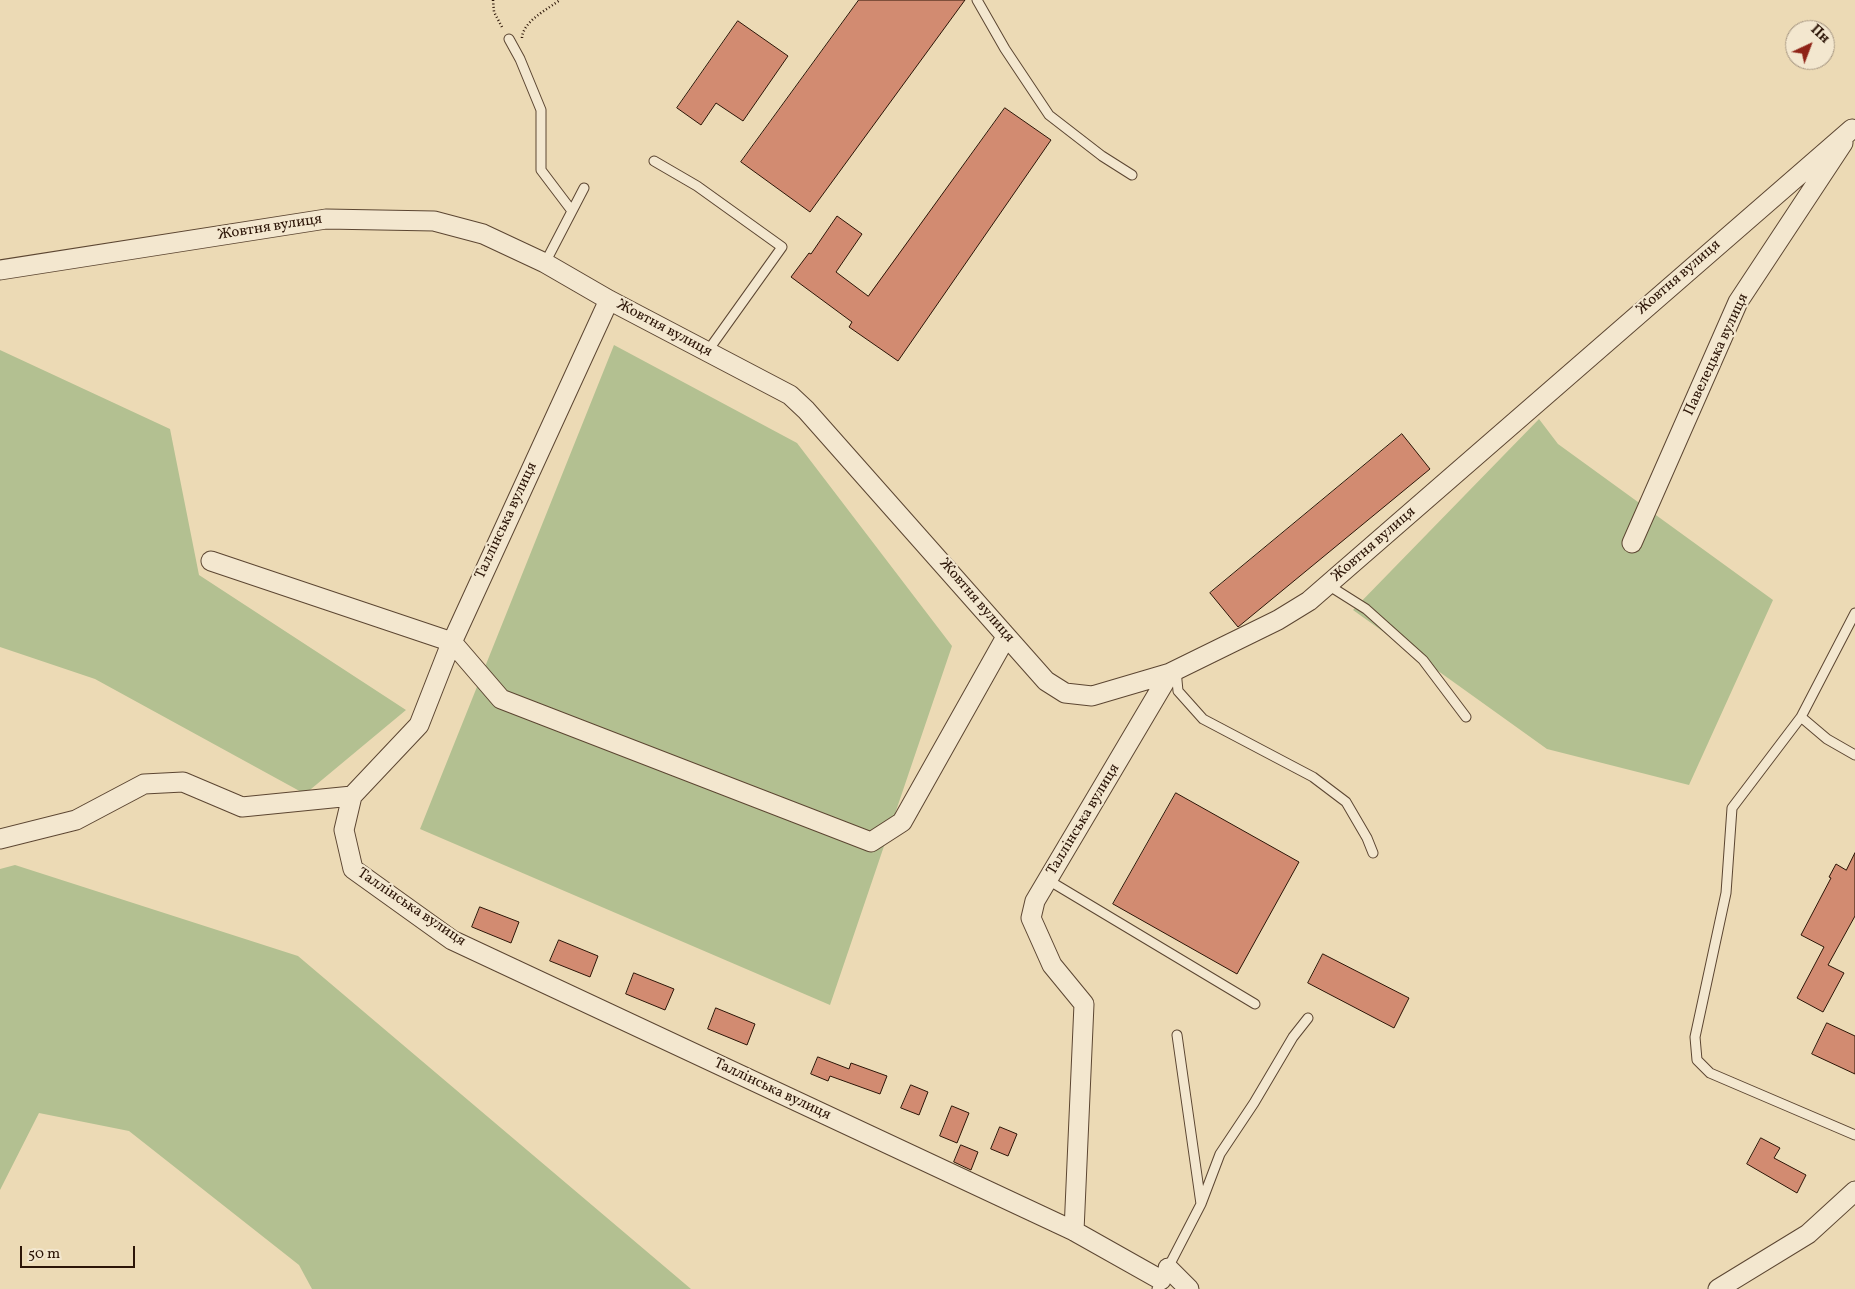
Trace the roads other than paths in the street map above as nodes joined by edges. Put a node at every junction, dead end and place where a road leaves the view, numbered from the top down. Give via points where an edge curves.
1 (977, 0) edge
2 (509, 39) road end
3 (1854, 128) edge
4 (654, 160) dead end
5 (1132, 175) dead end
6 (584, 188) dead end
7 (572, 211) junction
8 (545, 263) junction
9 (0, 270) edge
10 (609, 300) junction
11 (708, 352) junction
12 (1632, 544) dead end
13 (211, 562) dead end
14 (1328, 585) junction
15 (1855, 614) edge
16 (1006, 636) junction
17 (452, 642) junction
18 (1173, 671) junction
19 (1466, 717) dead end
20 (1801, 717) junction
21 (1855, 754) edge
22 (352, 796) junction
23 (0, 839) edge
24 (1373, 854) dead end
25 (1048, 880) junction
26 (1255, 1004) dead end
27 (1308, 1018) dead end
28 (1177, 1035) dead end
29 (1855, 1135) edge
30 (1855, 1191) edge
31 (1201, 1204) junction
32 (1074, 1231) junction
33 (1162, 1279) edge
34 (1189, 1289) edge
35 (1718, 1289) edge

1 - 5 lane via 1049,115
2 - 7 lane via 542,110 541,170
3 - 12 street, Павелецька вулиця via 1738,302
3 - 14 street, Жовтня вулиця
4 - 11 lane via 697,186 782,247
6 - 7 lane
7 - 8 lane
8 - 9 street, Жовтня вулиця via 483,234 434,221 326,219
8 - 10 street, Жовтня вулиця
10 - 11 street, Жовтня вулиця
10 - 17 street, Таллінська вулиця
11 - 16 street, Жовтня вулиця via 790,395 801,405
13 - 17 street
14 - 18 street, Жовтня вулиця via 1278,620
14 - 19 lane via 1366,609 1423,660
15 - 20 lane
16 - 17 street via 902,822 872,842 501,699
16 - 18 street, Жовтня вулиця via 1046,682 1065,693 1092,696
17 - 22 street, Таллінська вулиця via 419,725
18 - 24 lane via 1178,690 1203,719 1313,777 1346,802
18 - 25 street, Таллінська вулиця
20 - 21 lane via 1827,739
20 - 29 lane via 1732,808 1726,893 1694,1037 1697,1060 1710,1073
22 - 23 street via 242,807 183,782 144,784 76,820
22 - 32 street, Таллінська вулиця via 344,830 353,869 452,940
25 - 26 lane
25 - 32 street, Таллінська вулиця via 1035,901 1032,918 1052,965 1084,1004
27 - 31 lane via 1220,1154
28 - 31 lane
30 - 35 street via 1808,1234
31 - 33 lane
32 - 33 street, Таллінська вулиця
33 - 34 street, Таллінська вулиця

